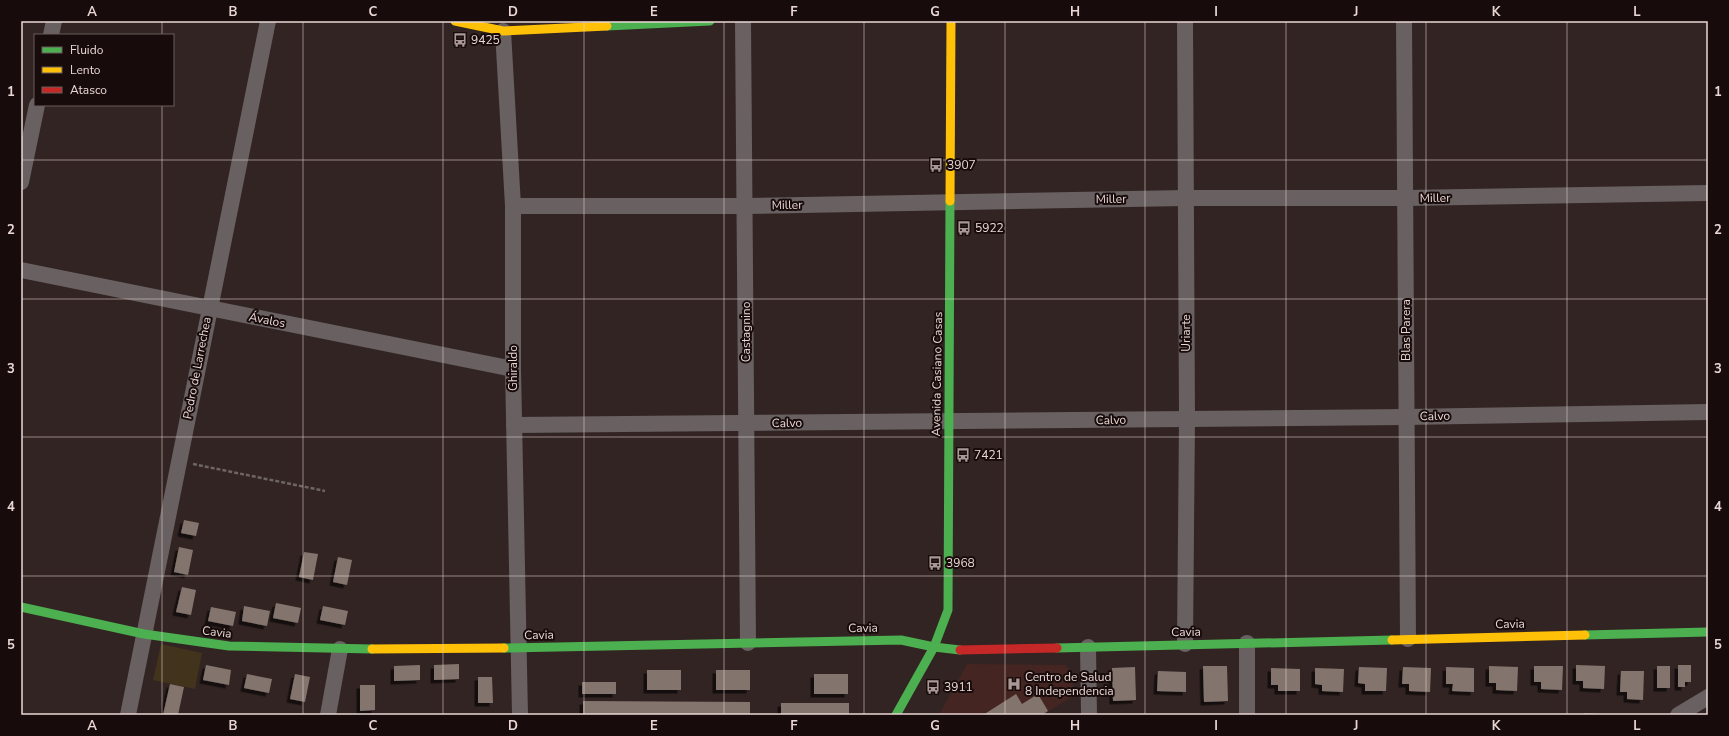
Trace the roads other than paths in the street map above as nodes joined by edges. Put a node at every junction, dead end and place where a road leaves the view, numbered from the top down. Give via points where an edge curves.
1 (54, 21) edge
2 (268, 21) edge
3 (455, 21) edge
4 (710, 21) edge
5 (743, 21) edge
6 (951, 21) edge
7 (1185, 21) edge
8 (1404, 21) edge
9 (503, 26) edge
10 (51, 34) edge
11 (37, 106) edge
12 (21, 182) edge
13 (1708, 193) edge
14 (1186, 198) junction
15 (1406, 198) junction
16 (951, 202) junction
17 (513, 206) junction
18 (745, 206) junction
19 (21, 270) edge
20 (209, 308) junction
21 (513, 369) junction
22 (1708, 412) edge
23 (1406, 417) junction
24 (1187, 419) junction
25 (949, 422) junction
26 (746, 424) junction
27 (514, 425) junction
28 (21, 607) edge
29 (1708, 632) edge
30 (144, 634) junction
31 (1408, 639) junction
32 (748, 643) junction
33 (1246, 643) junction
34 (1185, 644) junction
35 (934, 647) junction
36 (1088, 647) junction
37 (519, 648) junction
38 (340, 649) junction
39 (1708, 697) edge
40 (128, 715) edge
41 (328, 715) edge
42 (520, 715) edge
43 (896, 715) edge
44 (1089, 715) edge
45 (1247, 715) edge
46 (1678, 715) edge

1 - 10 street
2 - 20 street, Pedro de Larrechea
3 - 9 street
4 - 9 street
5 - 18 street, Castagnino
6 - 16 street, Avenida Casiano Casas
7 - 14 street, Uriarte
8 - 15 street, Blas Parera
9 - 17 street, Ghiraldo
11 - 12 street
13 - 15 street, Miller
14 - 15 street, Miller
14 - 16 street, Miller
14 - 24 street, Uriarte
15 - 23 street, Blas Parera
16 - 18 street, Miller
16 - 25 street, Avenida Casiano Casas
17 - 18 street, Miller
17 - 21 street, Ghiraldo
18 - 26 street, Castagnino
19 - 20 street, Ávalos
20 - 21 street, Ávalos
20 - 30 street, Pedro de Larrechea
21 - 27 street, Ghiraldo
22 - 23 street, Calvo
23 - 24 street, Calvo
23 - 31 street, Blas Parera
24 - 25 street, Calvo
24 - 34 street, Uriarte
25 - 26 street, Calvo
25 - 35 street, Avenida Casiano Casas via 948,610
26 - 27 street, Calvo
26 - 32 street, Castagnino
27 - 37 street, Ghiraldo
28 - 30 street, Cavia
29 - 31 street, Cavia
30 - 38 street, Cavia via 229,646
30 - 40 street, Pedro de Larrechea
31 - 33 street, Cavia
32 - 35 street, Cavia via 901,640
32 - 37 street, Cavia
33 - 34 street, Cavia
33 - 45 street
34 - 36 street, Cavia
35 - 36 street, Cavia via 958,650
35 - 43 street, Avenida Casiano Casas
36 - 44 street
37 - 38 street, Cavia
37 - 42 street, Ghiraldo
38 - 41 street
39 - 46 street

